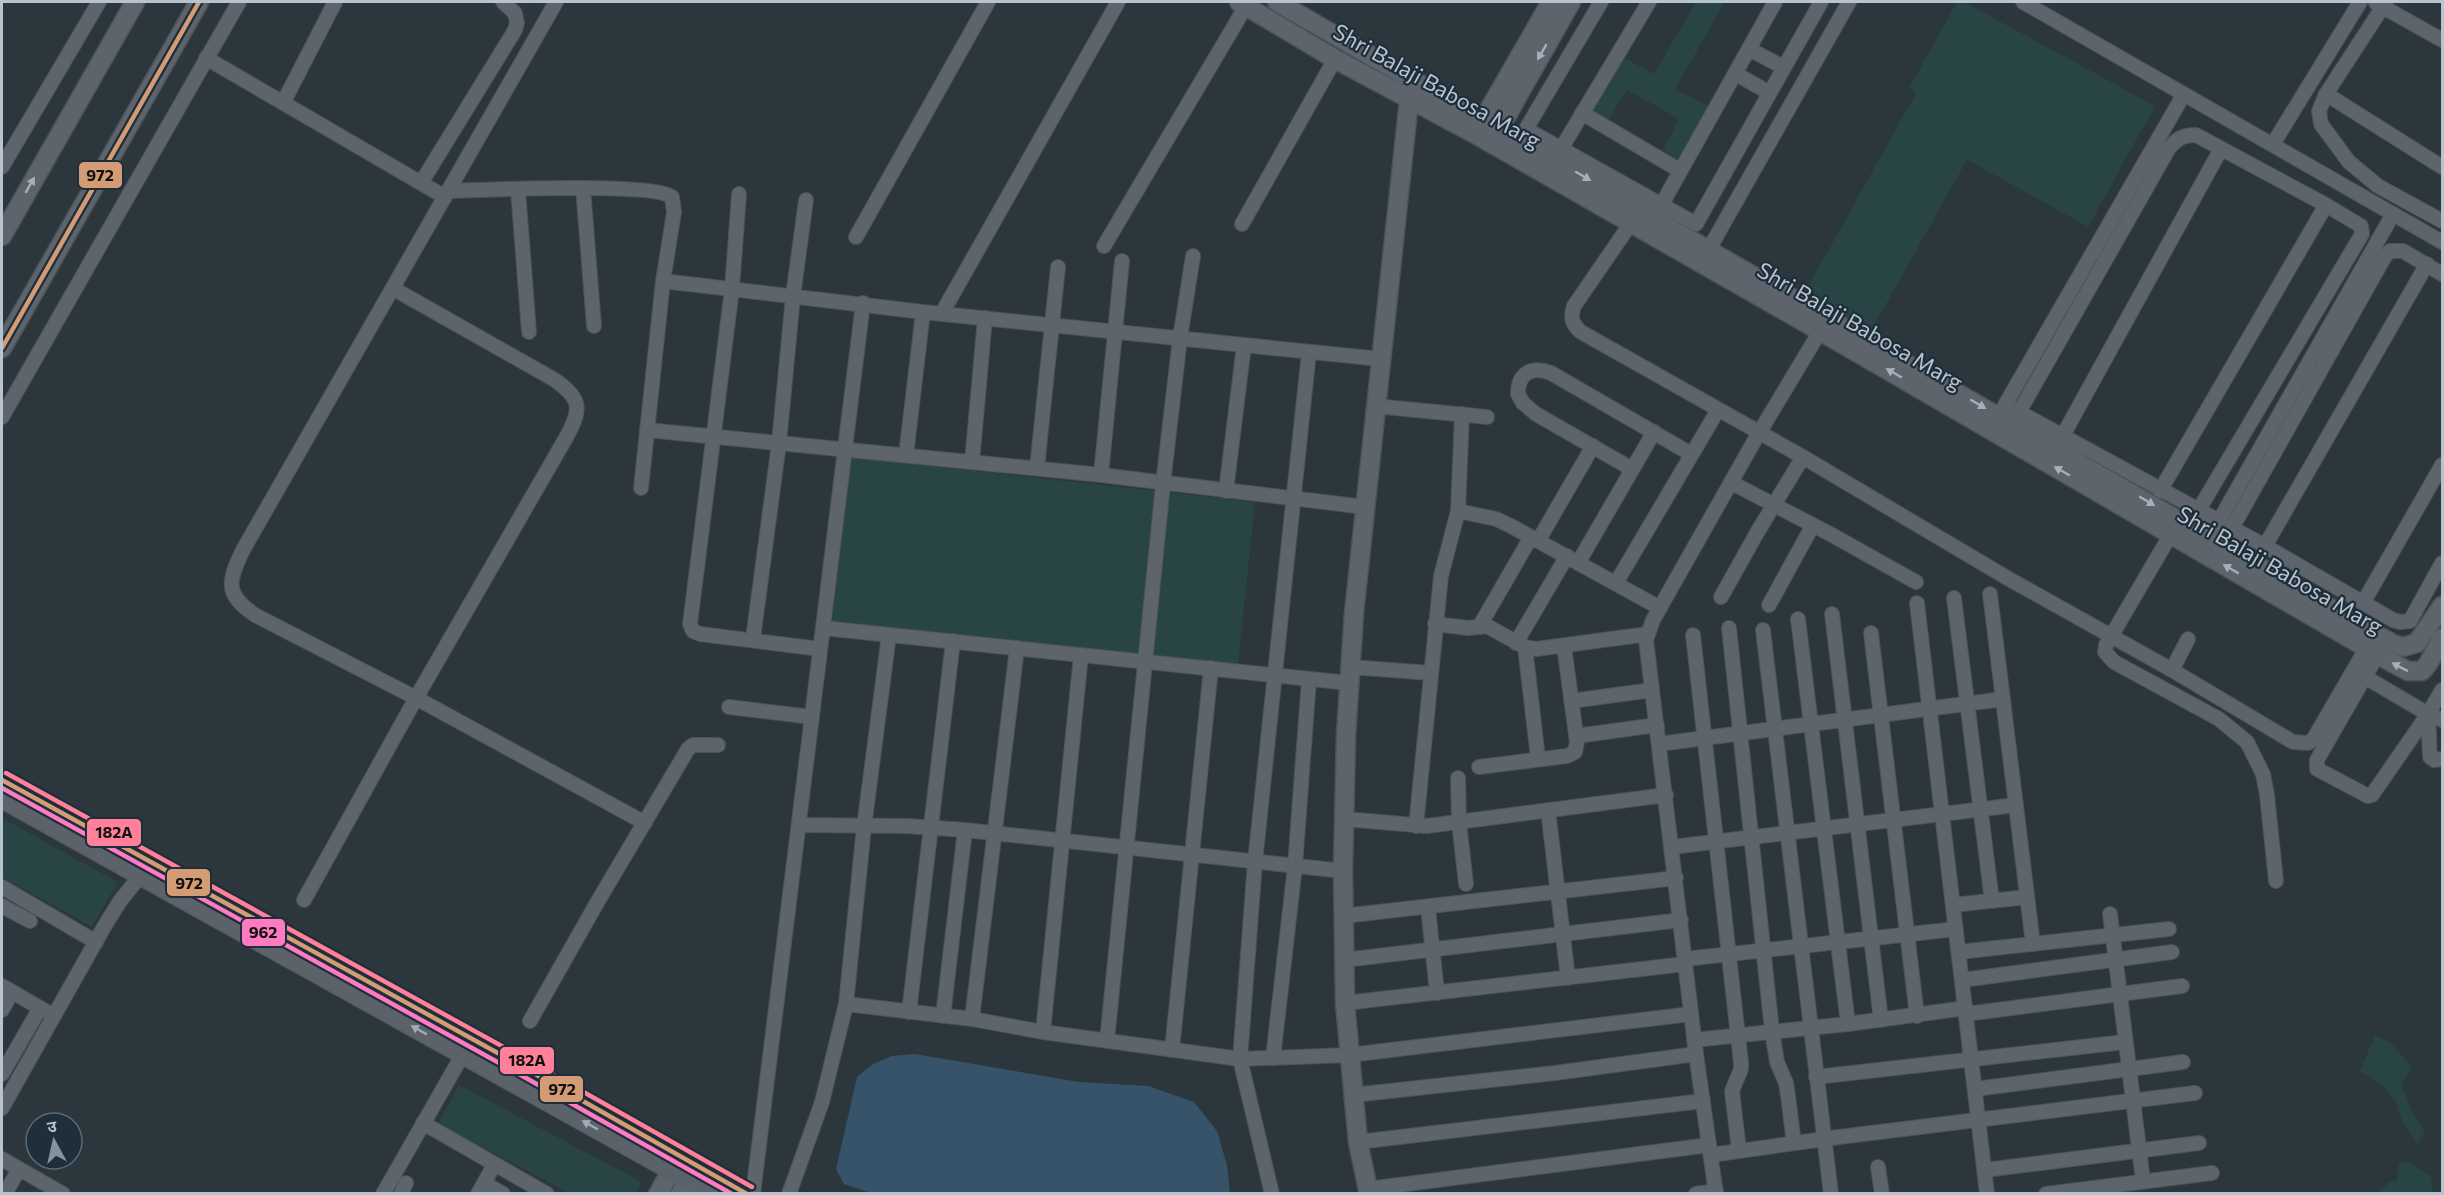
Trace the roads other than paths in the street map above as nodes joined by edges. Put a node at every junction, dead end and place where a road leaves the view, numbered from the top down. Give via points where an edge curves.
1 (99, 2) edge
2 (135, 2) edge
3 (199, 2) edge
4 (239, 2) edge
5 (335, 2) edge
6 (502, 2) edge
7 (556, 2) edge
8 (988, 2) edge
9 (1118, 2) edge
10 (1277, 2) edge
11 (1551, 2) edge
12 (1571, 2) edge
13 (1601, 2) edge
14 (1775, 2) edge
15 (1821, 2) edge
16 (1849, 2) edge
17 (2023, 2) edge
18 (2360, 2) edge
19 (1644, 3) edge
20 (2381, 3) edge
21 (1242, 4) edge
22 (2442, 40) edge
23 (1749, 49) junction
24 (207, 58) junction
25 (1335, 59) junction
26 (1783, 67) junction
27 (1736, 74) junction
28 (1410, 77) junction
29 (1770, 90) junction
30 (2184, 94) junction
31 (2326, 94) junction
32 (1410, 100) junction
33 (1792, 100) junction
34 (283, 103) junction
35 (1582, 113) junction
36 (1487, 131) junction
37 (2273, 144) junction
38 (2221, 148) junction
39 (1561, 149) junction
40 (2442, 166) edge
41 (2, 167) edge
42 (1679, 170) junction
43 (421, 183) junction
44 (583, 188) junction
45 (518, 190) junction
46 (446, 194) junction
47 (739, 194) dead end
48 (807, 200) dead end
49 (1662, 204) junction
50 (2326, 205) junction
51 (2393, 214) junction
52 (2442, 222) edge
53 (1631, 223) junction
54 (1242, 224) dead end
55 (2, 236) edge
56 (856, 237) dead end
57 (2441, 238) edge
58 (1104, 246) dead end
59 (1193, 256) dead end
60 (1705, 256) junction
61 (1122, 261) dead end
62 (2427, 264) junction
63 (1058, 267) dead end
64 (2442, 274) edge
65 (663, 281) junction
66 (394, 289) junction
67 (732, 289) junction
68 (794, 296) junction
69 (863, 303) junction
70 (923, 312) junction
71 (942, 313) junction
72 (985, 318) junction
73 (1824, 324) junction
74 (1052, 325) junction
75 (594, 326) dead end
76 (529, 332) dead end
77 (1116, 332) junction
78 (1180, 338) junction
79 (1244, 345) junction
80 (2, 348) edge
81 (1309, 352) junction
82 (1380, 359) junction
83 (1375, 406) junction
84 (1718, 410) junction
85 (2002, 411) junction
86 (2019, 412) junction
87 (1462, 414) junction
88 (2, 417) edge
89 (1487, 417) dead end
90 (647, 430) junction
91 (1654, 432) junction
92 (1759, 433) junction
93 (714, 437) junction
94 (2062, 437) junction
95 (779, 443) junction
96 (1593, 446) junction
97 (844, 449) junction
98 (1691, 454) junction
99 (906, 455) junction
100 (1803, 457) junction
101 (972, 462) junction
102 (2442, 465) edge
103 (1037, 468) junction
104 (1632, 469) junction
105 (1101, 475) junction
106 (1732, 483) junction
107 (1163, 484) junction
108 (641, 488) dead end
109 (1226, 491) junction
110 (2160, 491) junction
111 (1294, 499) junction
112 (1774, 505) junction
113 (1365, 507) junction
114 (2198, 511) junction
115 (1458, 512) junction
116 (1813, 525) junction
117 (2232, 528) junction
118 (2214, 530) junction
119 (2171, 534) junction
120 (1534, 539) junction
121 (2265, 546) junction
122 (1572, 560) junction
123 (2442, 563) edge
124 (1916, 582) dead end
125 (1616, 583) junction
126 (1990, 594) dead end
127 (1721, 597) dead end
128 (1954, 598) dead end
129 (1917, 603) dead end
130 (2363, 603) junction
131 (1769, 605) dead end
132 (2442, 606) edge
133 (1660, 608) junction
134 (1832, 614) dead end
135 (1798, 619) dead end
136 (1435, 624) junction
137 (1479, 627) junction
138 (823, 628) junction
139 (1729, 628) dead end
140 (1763, 630) dead end
141 (1871, 633) dead end
142 (888, 634) junction
143 (1648, 634) junction
144 (1693, 634) dead end
145 (2112, 636) junction
146 (2442, 638) edge
147 (753, 639) junction
148 (2188, 639) dead end
149 (953, 641) junction
150 (1520, 645) junction
151 (1564, 646) junction
152 (1017, 648) junction
153 (820, 649) junction
154 (2372, 651) junction
155 (1081, 655) junction
156 (1145, 662) junction
157 (1211, 668) junction
158 (2172, 670) junction
159 (1431, 673) junction
160 (1275, 675) junction
161 (1349, 675) junction
162 (2365, 676) junction
163 (1309, 679) junction
164 (1652, 690) junction
165 (2442, 690) edge
166 (416, 698) junction
167 (2003, 699) junction
168 (1571, 701) junction
169 (1967, 704) junction
170 (729, 707) dead end
171 (1929, 709) junction
172 (2428, 714) junction
173 (1880, 715) junction
174 (812, 717) junction
175 (1845, 720) junction
176 (2442, 720) edge
177 (1657, 724) junction
178 (1811, 724) junction
179 (1775, 729) junction
180 (1741, 733) junction
181 (1576, 736) junction
182 (1704, 738) junction
183 (1659, 744) junction
184 (718, 745) dead end
185 (1538, 758) junction
186 (2442, 759) edge
187 (1479, 767) dead end
188 (1458, 778) dead end
189 (2, 780) edge
190 (1666, 795) junction
191 (2, 798) edge
192 (2016, 805) junction
193 (1548, 810) junction
194 (1981, 810) junction
195 (1942, 814) junction
196 (1344, 819) junction
197 (1892, 820) junction
198 (1459, 822) junction
199 (645, 823) junction
200 (1858, 824) junction
201 (800, 825) junction
202 (1416, 826) junction
203 (864, 827) junction
204 (931, 827) junction
205 (1824, 828) junction
206 (965, 830) junction
207 (1787, 832) junction
208 (996, 833) junction
209 (1752, 837) junction
210 (1716, 841) junction
211 (1062, 842) junction
212 (1672, 847) junction
213 (1126, 849) junction
214 (1192, 856) junction
215 (1255, 862) junction
216 (1295, 866) junction
217 (146, 869) junction
218 (1343, 871) junction
219 (1676, 878) junction
220 (2276, 881) dead end
221 (1466, 884) dead end
222 (2, 887) edge
223 (1558, 893) junction
224 (2027, 897) junction
225 (304, 900) dead end
226 (1992, 901) junction
227 (1953, 905) junction
228 (2, 906) edge
229 (1428, 907) junction
230 (2110, 914) dead end
231 (1343, 916) junction
232 (1681, 920) junction
233 (30, 921) dead end
234 (1956, 929) junction
235 (2169, 929) dead end
236 (1563, 934) junction
237 (1906, 934) junction
238 (2113, 935) junction
239 (1871, 938) junction
240 (96, 942) junction
241 (1838, 942) junction
242 (2033, 944) junction
243 (1800, 946) junction
244 (1432, 949) junction
245 (1763, 950) junction
246 (1959, 952) junction
247 (2172, 952) dead end
248 (1728, 954) junction
249 (1344, 960) junction
250 (2116, 960) junction
251 (1685, 961) junction
252 (1568, 978) junction
253 (1962, 980) junction
254 (2182, 986) dead end
255 (7, 989) edge
256 (1437, 993) junction
257 (2120, 994) junction
258 (1345, 1003) junction
259 (846, 1004) junction
260 (40, 1008) junction
261 (2, 1010) edge
262 (1966, 1011) junction
263 (909, 1012) junction
264 (1691, 1014) junction
265 (943, 1016) junction
266 (1917, 1016) junction
267 (54, 1017) junction
268 (972, 1019) junction
269 (1881, 1020) junction
270 (530, 1021) dead end
271 (1848, 1024) junction
272 (1811, 1028) junction
273 (1772, 1031) junction
274 (1043, 1032) junction
275 (1737, 1035) junction
276 (1107, 1041) junction
277 (2126, 1042) junction
278 (467, 1046) junction
279 (1695, 1047) junction
280 (1172, 1050) junction
281 (1349, 1055) junction
282 (1273, 1058) junction
283 (1240, 1059) junction
284 (1971, 1060) junction
285 (2183, 1062) dead end
286 (2129, 1071) junction
287 (2, 1074) edge
288 (1816, 1077) junction
289 (1975, 1089) junction
290 (2194, 1093) dead end
291 (1353, 1095) junction
292 (1703, 1101) junction
293 (2132, 1101) junction
294 (2, 1108) edge
295 (1978, 1119) junction
296 (423, 1123) junction
297 (1826, 1138) junction
298 (1359, 1142) junction
299 (1794, 1143) junction
300 (2199, 1143) dead end
301 (1710, 1150) junction
302 (1739, 1150) junction
303 (2138, 1150) junction
304 (2, 1159) edge
305 (494, 1165) junction
306 (1878, 1167) dead end
307 (19, 1169) junction
308 (1984, 1170) junction
309 (683, 1172) edge
310 (2212, 1173) dead end
311 (2143, 1181) junction
312 (481, 1188) edge
313 (1368, 1191) edge
314 (1716, 1192) edge
315 (59, 1193) edge
316 (5, 1194) edge
317 (383, 1194) edge
318 (503, 1194) edge
319 (547, 1194) edge
320 (658, 1194) edge
321 (715, 1194) edge
322 (748, 1194) edge
323 (753, 1194) edge
324 (789, 1194) edge
325 (1272, 1194) edge
326 (1696, 1194) edge
327 (1831, 1194) edge
328 (1882, 1194) edge
329 (1987, 1194) edge
330 (2046, 1194) edge

1 - 41 street
55 -> 2 street
3 - 80 street
4 - 24 street
5 - 34 street
6 - 43 street via 515,13 514,30
7 - 46 street
8 - 56 street
9 - 71 street
10 - 28 street, Shri Balaji Babosa Marg
11 - 36 street
12 -> 36 street
13 - 39 street via 1526,129
14 - 23 street
15 - 26 street
16 - 33 street
17 - 30 street
18 - 37 street
19 - 35 street
20 - 22 street
20 - 31 street
21 - 25 street, Shri Balaji Babosa Marg
21 - 58 street
23 - 26 street
23 - 27 street
24 - 34 street
24 - 88 street
25 - 32 street, Shri Balaji Babosa Marg
25 - 54 street
26 - 29 street
27 - 29 street
27 - 42 street
28 - 32 street
28 - 36 street, Shri Balaji Babosa Marg
29 - 33 street
29 - 49 street via 1696,224
30 - 37 street
30 - 85 street
31 - 40 street
31 - 52 street via 2319,111 2321,124 2349,162 2378,186
32 - 36 street, Shri Balaji Babosa Marg
32 - 82 street
33 - 60 street
34 - 43 street
35 - 39 street
35 - 42 street
36 - 53 street, Shri Balaji Babosa Marg
36 -> 60 street, Shri Balaji Babosa Marg
37 - 51 street
38 - 50 street
38 - 86 street via 2196,135 2185,135 2169,148
38 - 94 street
39 - 49 street
42 - 49 street
43 - 46 street
44 - 45 street
44 - 65 street via 654,191 672,196 674,212
44 - 75 street
45 - 46 street
45 - 76 street
46 - 66 street
47 - 67 street
48 - 68 street
50 - 110 street
50 - 114 street via 2359,225 2362,234
51 - 57 street
51 - 118 street
53 - 60 street, Shri Balaji Babosa Marg
53 - 84 street via 1574,306 1573,325
59 - 78 street
60 - 73 street, Shri Balaji Babosa Marg
61 - 77 street
62 - 64 street
62 - 117 street via 2403,250 2390,251 2385,256
62 - 121 street
63 - 74 street
65 - 67 street
65 - 90 street
66 - 166 street via 555,380 572,392 577,404 567,436
66 - 166 street via 243,550 231,586 235,598 255,615
67 - 68 street
67 - 93 street
68 - 69 street
68 - 95 street
69 - 70 street
69 - 97 street
70 - 71 street
70 - 99 street
71 - 72 street
72 - 74 street
72 - 101 street
73 -> 85 street, Shri Balaji Babosa Marg
73 - 92 street
119 -> 73 street, Shri Balaji Babosa Marg
74 - 77 street
74 - 103 street
77 - 78 street
77 - 105 street
78 - 79 street
78 - 107 street
79 - 81 street
79 - 109 street
81 - 82 street
81 - 111 street
82 - 83 street
83 - 87 street
83 - 113 street
84 - 92 street
84 - 98 street
85 - 86 street
85 -> 118 street, Shri Balaji Babosa Marg
86 - 94 street
87 - 89 street
87 - 115 street
90 - 93 street
90 - 108 street
91 - 96 street via 1551,373 1540,369 1528,372 1518,394 1523,403
91 - 98 street
91 - 104 street
92 - 100 street
92 - 106 street
93 - 95 street
93 - 147 street via 690,624 700,634
94 - 110 street
95 - 97 street
95 - 147 street
96 - 104 street
96 - 120 street
97 - 99 street
97 - 138 street
98 - 125 street
99 - 101 street
100 - 112 street
100 - 145 street
101 - 103 street
102 - 130 street
103 - 105 street
104 - 122 street
105 - 107 street
106 - 112 street
106 - 133 street
107 - 109 street
107 - 156 street
109 - 111 street
110 - 114 street
111 - 113 street
111 - 160 street
112 - 116 street
112 - 127 street
113 - 161 street
114 - 118 street
115 - 120 street via 1496,519
115 - 136 street via 1441,576
116 - 124 street
116 - 131 street
117 - 118 street
117 - 121 street
118 - 132 street, Shri Balaji Babosa Marg via 2393,644 2403,647 2417,643
119 - 145 street
154 -> 119 street, Shri Balaji Babosa Marg
120 - 122 street
120 - 137 street
121 - 130 street
122 - 125 street
122 - 150 street
123 - 130 street via 2410,621 2393,620
125 - 133 street
126 - 167 street
128 - 169 street
129 - 171 street
133 - 143 street
134 - 175 street
135 - 178 street
136 - 137 street
136 - 159 street
137 - 150 street via 1494,629
138 - 142 street
138 - 153 street
139 - 180 street
140 - 179 street
141 - 173 street
142 - 149 street
142 - 203 street
143 - 151 street
143 - 164 street
144 - 182 street
145 - 158 street
145 - 220 street via 2106,645 2107,657 2219,719 2247,742 2263,774
146 -> 154 street, Shri Balaji Babosa Marg via 2422,671 2408,671
147 - 153 street
148 - 158 street
149 - 152 street
149 - 204 street
150 - 151 street
150 - 185 street
151 - 168 street
152 - 155 street
152 - 208 street
153 - 174 street
154 - 158 street via 2319,733 2308,743 2293,742
154 - 162 street
155 - 156 street
155 - 211 street
156 - 157 street
156 - 213 street
157 - 160 street
157 - 214 street
159 - 161 street
159 - 202 street
160 - 163 street
160 - 215 street
161 - 163 street
161 - 196 street
162 - 172 street
162 - 172 street via 2317,760 2317,769 2372,795
163 - 216 street
164 - 168 street
164 - 177 street
165 - 172 street
166 - 199 street
166 - 225 street
167 - 169 street
167 - 192 street
168 - 181 street
169 - 171 street
169 - 194 street
170 - 174 street
171 - 173 street
171 - 195 street
172 - 176 street
172 - 186 street via 2430,757
173 - 175 street
173 - 197 street
174 - 201 street
175 - 178 street
175 - 200 street
177 - 181 street
177 - 183 street
178 - 179 street
178 - 205 street
179 - 180 street
179 - 207 street
180 - 182 street
180 - 209 street
181 - 185 street via 1573,755
182 - 183 street
182 - 210 street
183 - 190 street
184 - 199 street via 690,747
185 - 187 street
188 - 198 street
189 - 217 main road
190 - 193 street
190 - 212 street
191 - 217 main road
192 - 194 street
192 - 224 street
193 - 198 street
193 - 223 street
194 - 195 street
194 - 226 street
195 - 197 street
195 - 227 street
196 - 202 street
196 - 218 street
197 - 200 street
197 - 237 street
198 - 202 street
198 - 221 street
199 - 270 street
200 - 205 street
200 - 239 street
201 - 203 street
201 - 323 street
203 - 204 street
203 - 259 street
204 - 206 street
204 - 263 street
205 - 207 street
205 - 241 street
206 - 208 street
206 - 265 street
207 - 209 street
207 - 243 street
208 - 211 street
208 - 268 street
209 - 210 street
209 - 245 street
210 - 212 street
210 - 248 street
211 - 213 street
211 - 274 street
212 - 219 street
213 - 214 street
213 - 276 street
214 - 215 street
214 - 280 street
215 - 216 street
215 - 283 street
216 - 218 street
216 - 282 street
217 - 240 street via 120,901
217 - 278 main road
218 - 231 street
219 - 223 street
219 - 232 street
222 - 240 street
223 - 229 street
223 - 236 street
224 - 226 street
224 - 242 street
226 - 227 street
227 - 234 street
228 - 233 street
229 - 231 street
229 - 244 street
230 - 238 street
231 - 249 street
232 - 236 street
232 - 251 street
234 - 237 street
234 - 246 street
235 - 238 street
236 - 244 street
236 - 252 street
237 - 239 street
237 - 266 street
238 - 242 street
238 - 250 street
239 - 241 street
239 - 269 street
240 - 267 street
241 - 243 street
241 - 271 street
242 - 246 street
243 - 245 street
243 - 272 street
244 - 249 street
244 - 256 street
245 - 248 street
245 - 273 street
246 - 253 street
247 - 250 street
248 - 251 street
248 - 275 street
249 - 258 street
250 - 253 street
250 - 257 street
251 - 252 street
251 - 264 street
252 - 256 street
253 - 262 street
254 - 257 street
255 - 260 street
255 - 261 street
256 - 258 street
257 - 262 street
257 - 277 street
258 - 281 street
259 - 263 street
259 - 324 street via 822,1102
260 - 267 street
260 - 287 street
262 - 266 street
262 - 284 street
263 - 265 street
264 - 279 street
264 - 281 street
265 - 268 street
266 - 269 street
267 - 294 street
268 - 274 street
269 - 271 street
271 - 272 street
272 - 273 street
272 - 288 street
273 - 275 street
273 - 299 street via 1777,1062 1786,1083
274 - 276 street
275 - 279 street
275 - 302 street via 1741,1069 1732,1091
276 - 280 street
277 - 284 street
277 - 286 street
278 - 296 street
278 - 309 main road
279 - 291 street via 1555,1073
279 - 292 street
280 - 283 street
281 - 282 street
281 - 291 street
282 - 283 street
283 - 325 street
284 - 288 street
284 - 289 street
285 - 286 street
286 - 289 street
286 - 293 street
288 - 297 street
289 - 295 street
290 - 293 street
291 - 298 street
292 - 298 street
292 - 301 street
293 - 295 street
293 - 303 street
295 - 297 street
295 - 308 street
296 - 305 street
296 - 317 street
297 - 299 street
297 - 327 street
298 - 313 street
299 - 302 street
300 - 303 street
301 - 302 street
301 - 313 street
301 - 314 street
303 - 308 street
303 - 311 street
304 - 307 street
305 - 312 street
305 - 319 street
306 - 328 street
307 - 315 street
307 - 316 street
308 - 329 street
309 - 320 street
309 - 321 main road
309 - 322 main road
310 - 311 street
311 - 330 street
312 - 318 street
314 - 326 street

